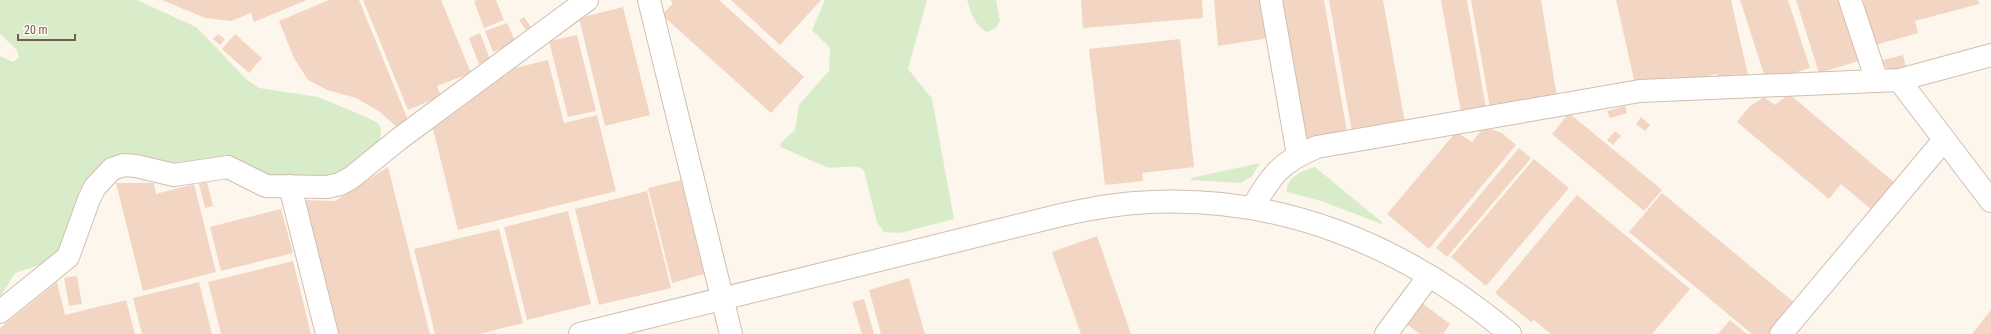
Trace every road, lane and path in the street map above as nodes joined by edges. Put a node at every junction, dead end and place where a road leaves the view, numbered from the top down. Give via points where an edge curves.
1 (587, 0) edge
2 (649, 0) edge
3 (1271, 0) edge
4 (1850, 0) edge
5 (1991, 55) edge
6 (1899, 80) junction
7 (1877, 81) junction
8 (1944, 140) junction
9 (1298, 155) junction
10 (290, 186) junction
11 (1991, 201) edge
12 (1252, 208) junction
13 (1429, 276) junction
14 (722, 299) junction
15 (0, 312) edge
16 (327, 334) edge
17 (580, 334) edge
18 (731, 334) edge
19 (1386, 334) edge
20 (1510, 334) edge
21 (1781, 334) edge

1 - 10 street via 399,139 351,178 327,187
2 - 14 street
3 - 9 street
4 - 7 street
5 - 6 street
6 - 7 street
6 - 8 street
7 - 9 street via 1640,91 1317,147
8 - 11 street
8 - 21 street
9 - 12 street via 1280,167
10 - 15 street via 266,186 228,167 174,175 136,166 112,168 95,187 89,199 68,257
10 - 16 street
12 - 13 street via 1299,218 1344,233 1374,245
12 - 14 street via 1174,202 1096,208
13 - 19 street
13 - 20 street via 1469,302
14 - 17 street
14 - 18 street

